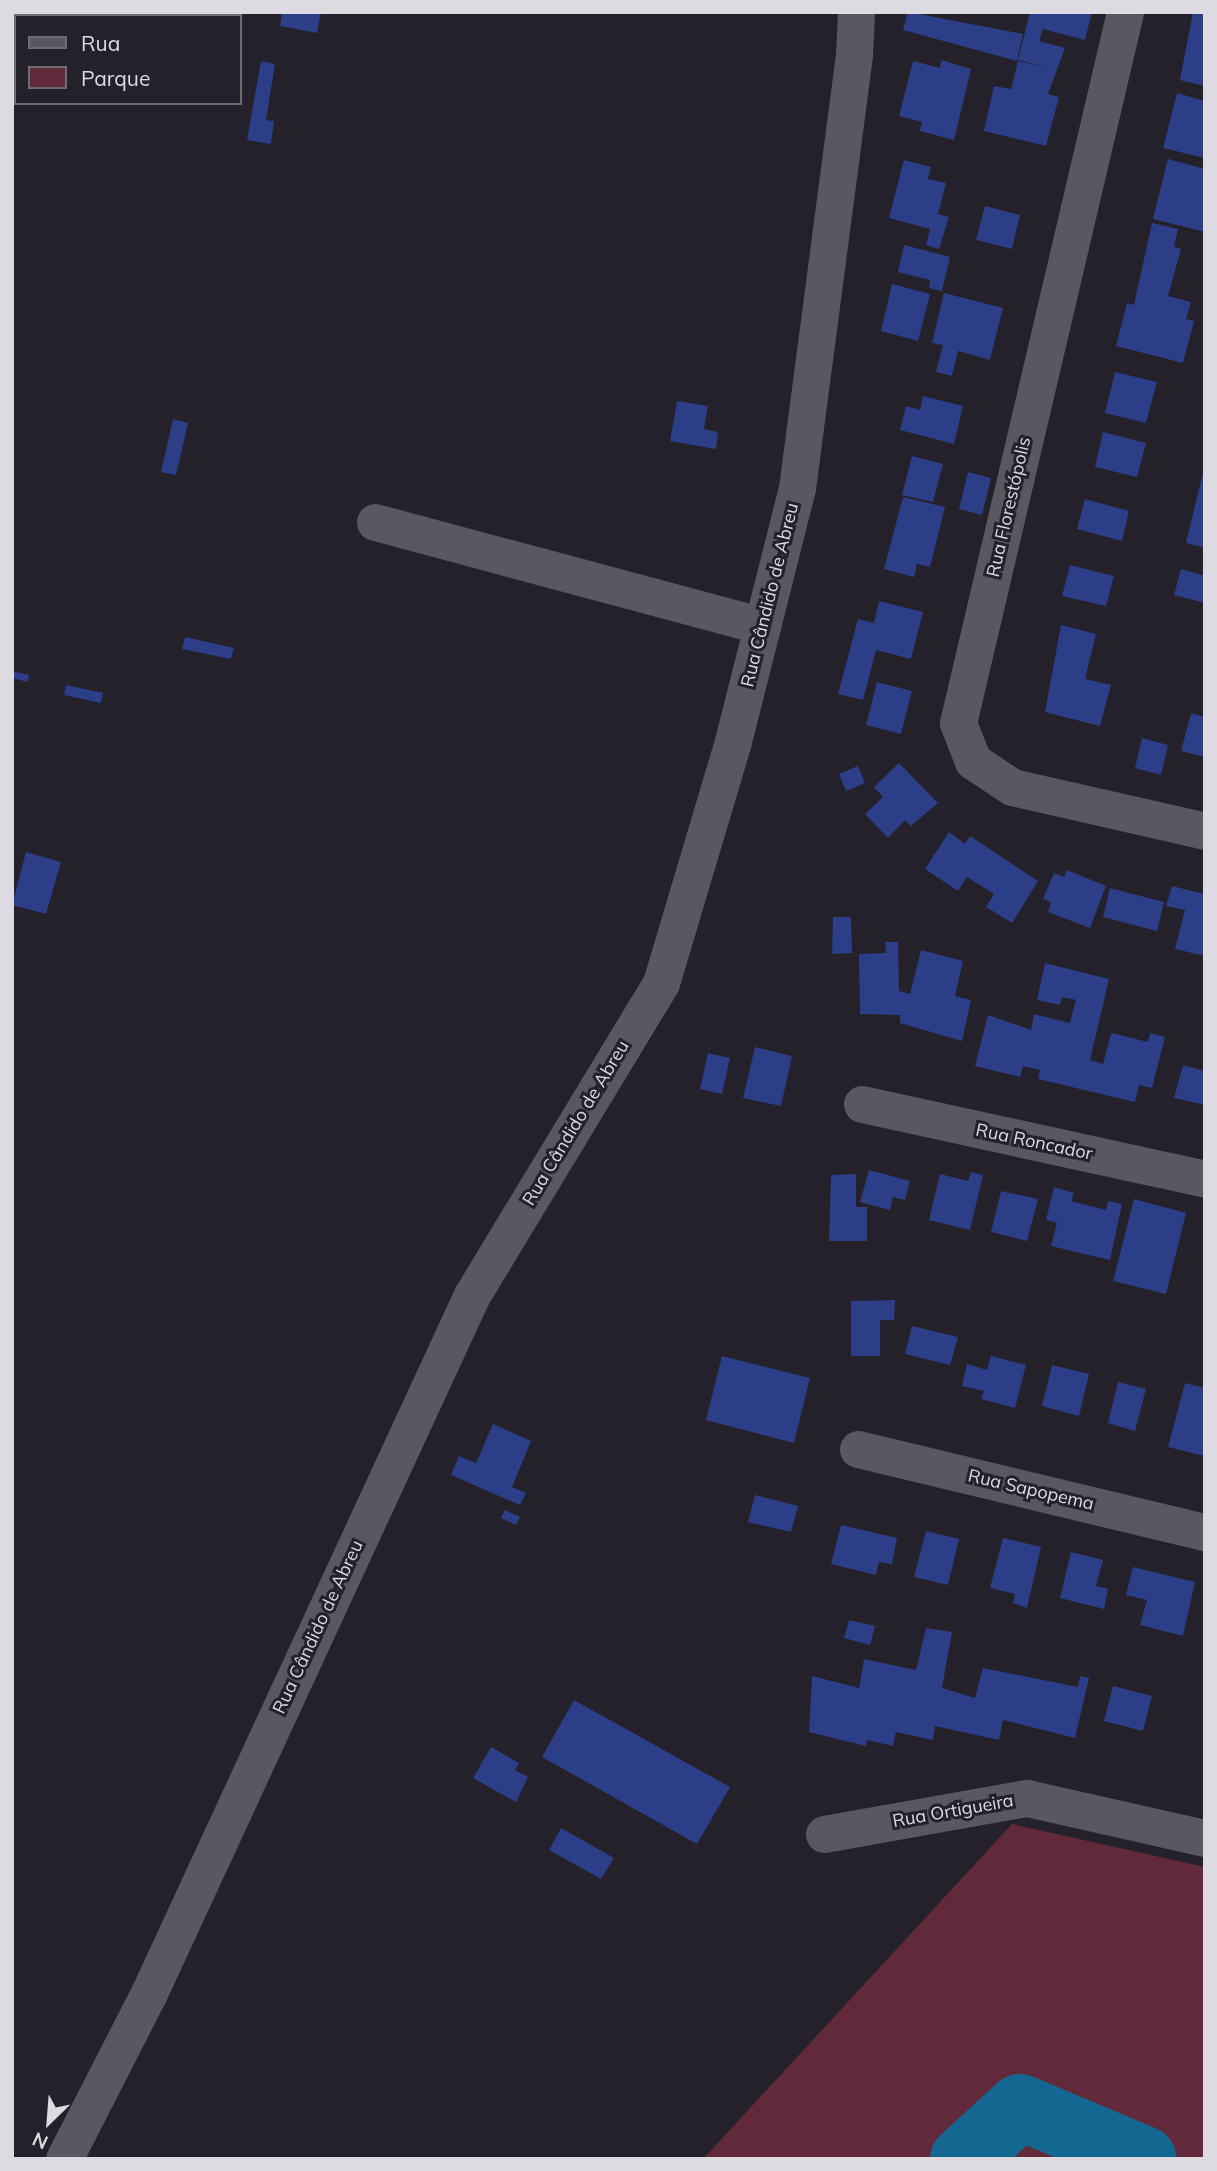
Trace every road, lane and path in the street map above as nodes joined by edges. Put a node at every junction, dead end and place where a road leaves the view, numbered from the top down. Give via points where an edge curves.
1 (856, 12) edge
2 (1125, 12) edge
3 (375, 522) dead end
4 (762, 626) junction
5 (1205, 831) edge
6 (862, 1104) dead end
7 (1205, 1179) edge
8 (858, 1449) dead end
9 (1205, 1532) edge
10 (824, 1834) dead end
11 (1205, 1838) edge
12 (64, 2159) edge

1 - 4 street, Rua Cândido de Abreu via 855,55 797,488
2 - 5 street, Rua Florestópolis via 958,723 973,761 1012,788
3 - 4 street
4 - 12 street, Rua Cândido de Abreu via 661,983 472,1295 149,1993
6 - 7 street, Rua Roncador
8 - 9 street, Rua Sapopema
10 - 11 street, Rua Ortigueira via 1027,1798

